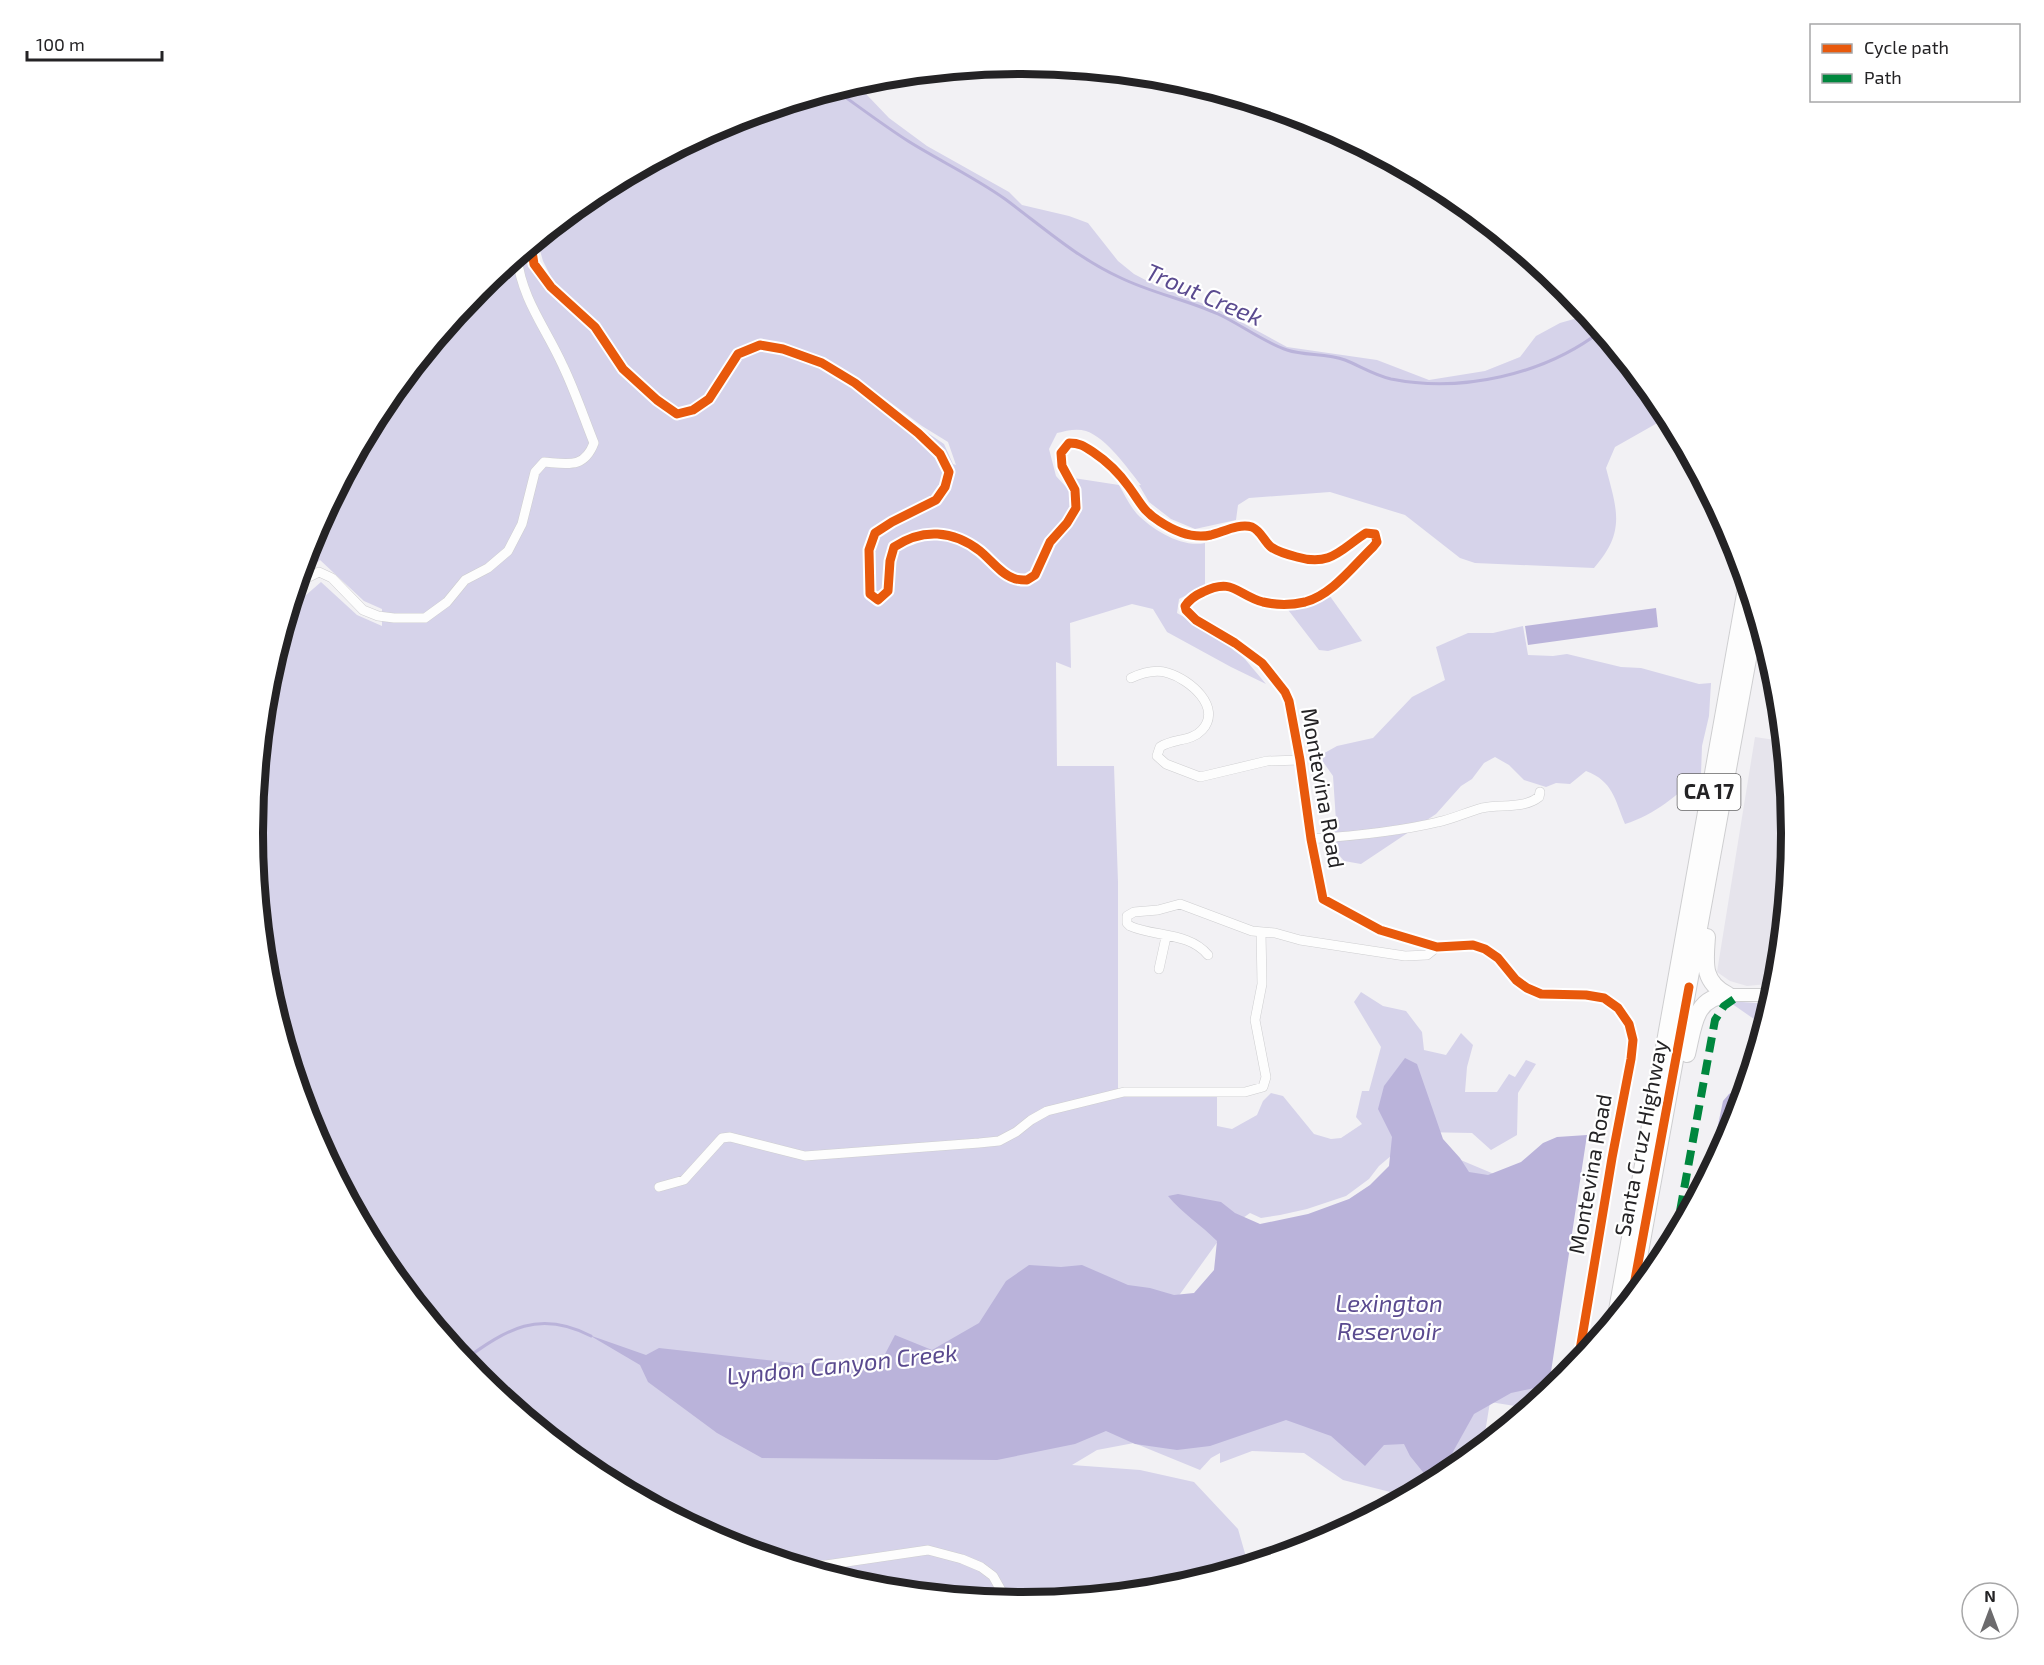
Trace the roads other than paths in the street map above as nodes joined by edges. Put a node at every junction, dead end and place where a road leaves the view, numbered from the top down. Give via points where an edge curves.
1 (532, 253) edge
2 (518, 266) edge
3 (307, 578) edge
4 (1744, 599) edge
5 (1753, 630) edge
6 (1131, 678) dead end
7 (1300, 760) junction
8 (1540, 792) dead end
9 (1311, 839) junction
10 (1713, 854) junction
11 (1261, 932) junction
12 (1166, 937) junction
13 (1437, 947) junction
14 (1208, 955) dead end
15 (1159, 969) dead end
16 (1728, 995) junction
17 (1763, 995) edge
18 (1654, 1178) junction
19 (659, 1187) dead end
20 (1635, 1279) edge
21 (1619, 1302) edge
22 (1581, 1346) edge
23 (823, 1565) edge
24 (1002, 1591) edge

1 - 7 street, Montevina Road via 534,264 551,287 595,327 624,369 677,414 710,399 738,354 760,345 822,363 855,383 940,454 949,472 936,500 875,533 869,550 870,594 878,600 888,591 894,547 906,539 927,534 940,532 958,538 978,549 1012,578 1027,580 1035,574 1050,542 1076,508 1074,490 1062,466 1061,453 1069,443 1081,443 1106,461 1142,509 1160,522 1194,536 1251,527 1271,547 1312,560 1335,555 1373,532 1377,539 1373,547 1320,597 1302,603 1271,603 1218,585 1185,606 1196,621 1262,663 1281,685 1289,701
2 - 3 street via 530,304 563,365 594,443 589,456 579,463 544,462 535,472 522,524 508,551 465,580 447,602 425,618 378,616 363,610 332,578 319,572
4 - 21 highway, Santa Cruz Highway / CA 17
5 - 10 highway, Santa Cruz Highway / CA 17
6 - 7 street via 1150,672 1168,673 1203,696 1210,712 1207,724 1195,736 1160,747 1157,756 1166,764 1200,777 1266,761
7 - 9 street, Montevina Road
8 - 9 street via 1539,797 1525,804 1482,808 1438,822
9 - 13 street, Montevina Road via 1323,899 1380,930
10 - 16 highway via 1707,971 1713,985
10 - 18 highway, Santa Cruz Highway / CA 17
11 - 12 street via 1180,903 1127,916 1130,926
11 - 13 street via 1405,956 1427,955
11 - 19 street via 1262,984 1255,1020 1266,1077 1263,1087 1245,1092 1124,1092 1047,1111 999,1141 979,1143 805,1156 722,1138 684,1180
12 - 14 street via 1187,940
12 - 15 street
13 - 22 street, Montevina Road via 1473,945 1485,949 1516,980 1541,994 1604,998 1618,1008 1631,1030 1632,1052
16 - 17 street
16 - 18 highway via 1707,1000 1698,1014
18 - 20 highway, Santa Cruz Highway / CA 17
23 - 24 street via 928,1550 981,1567 993,1576

